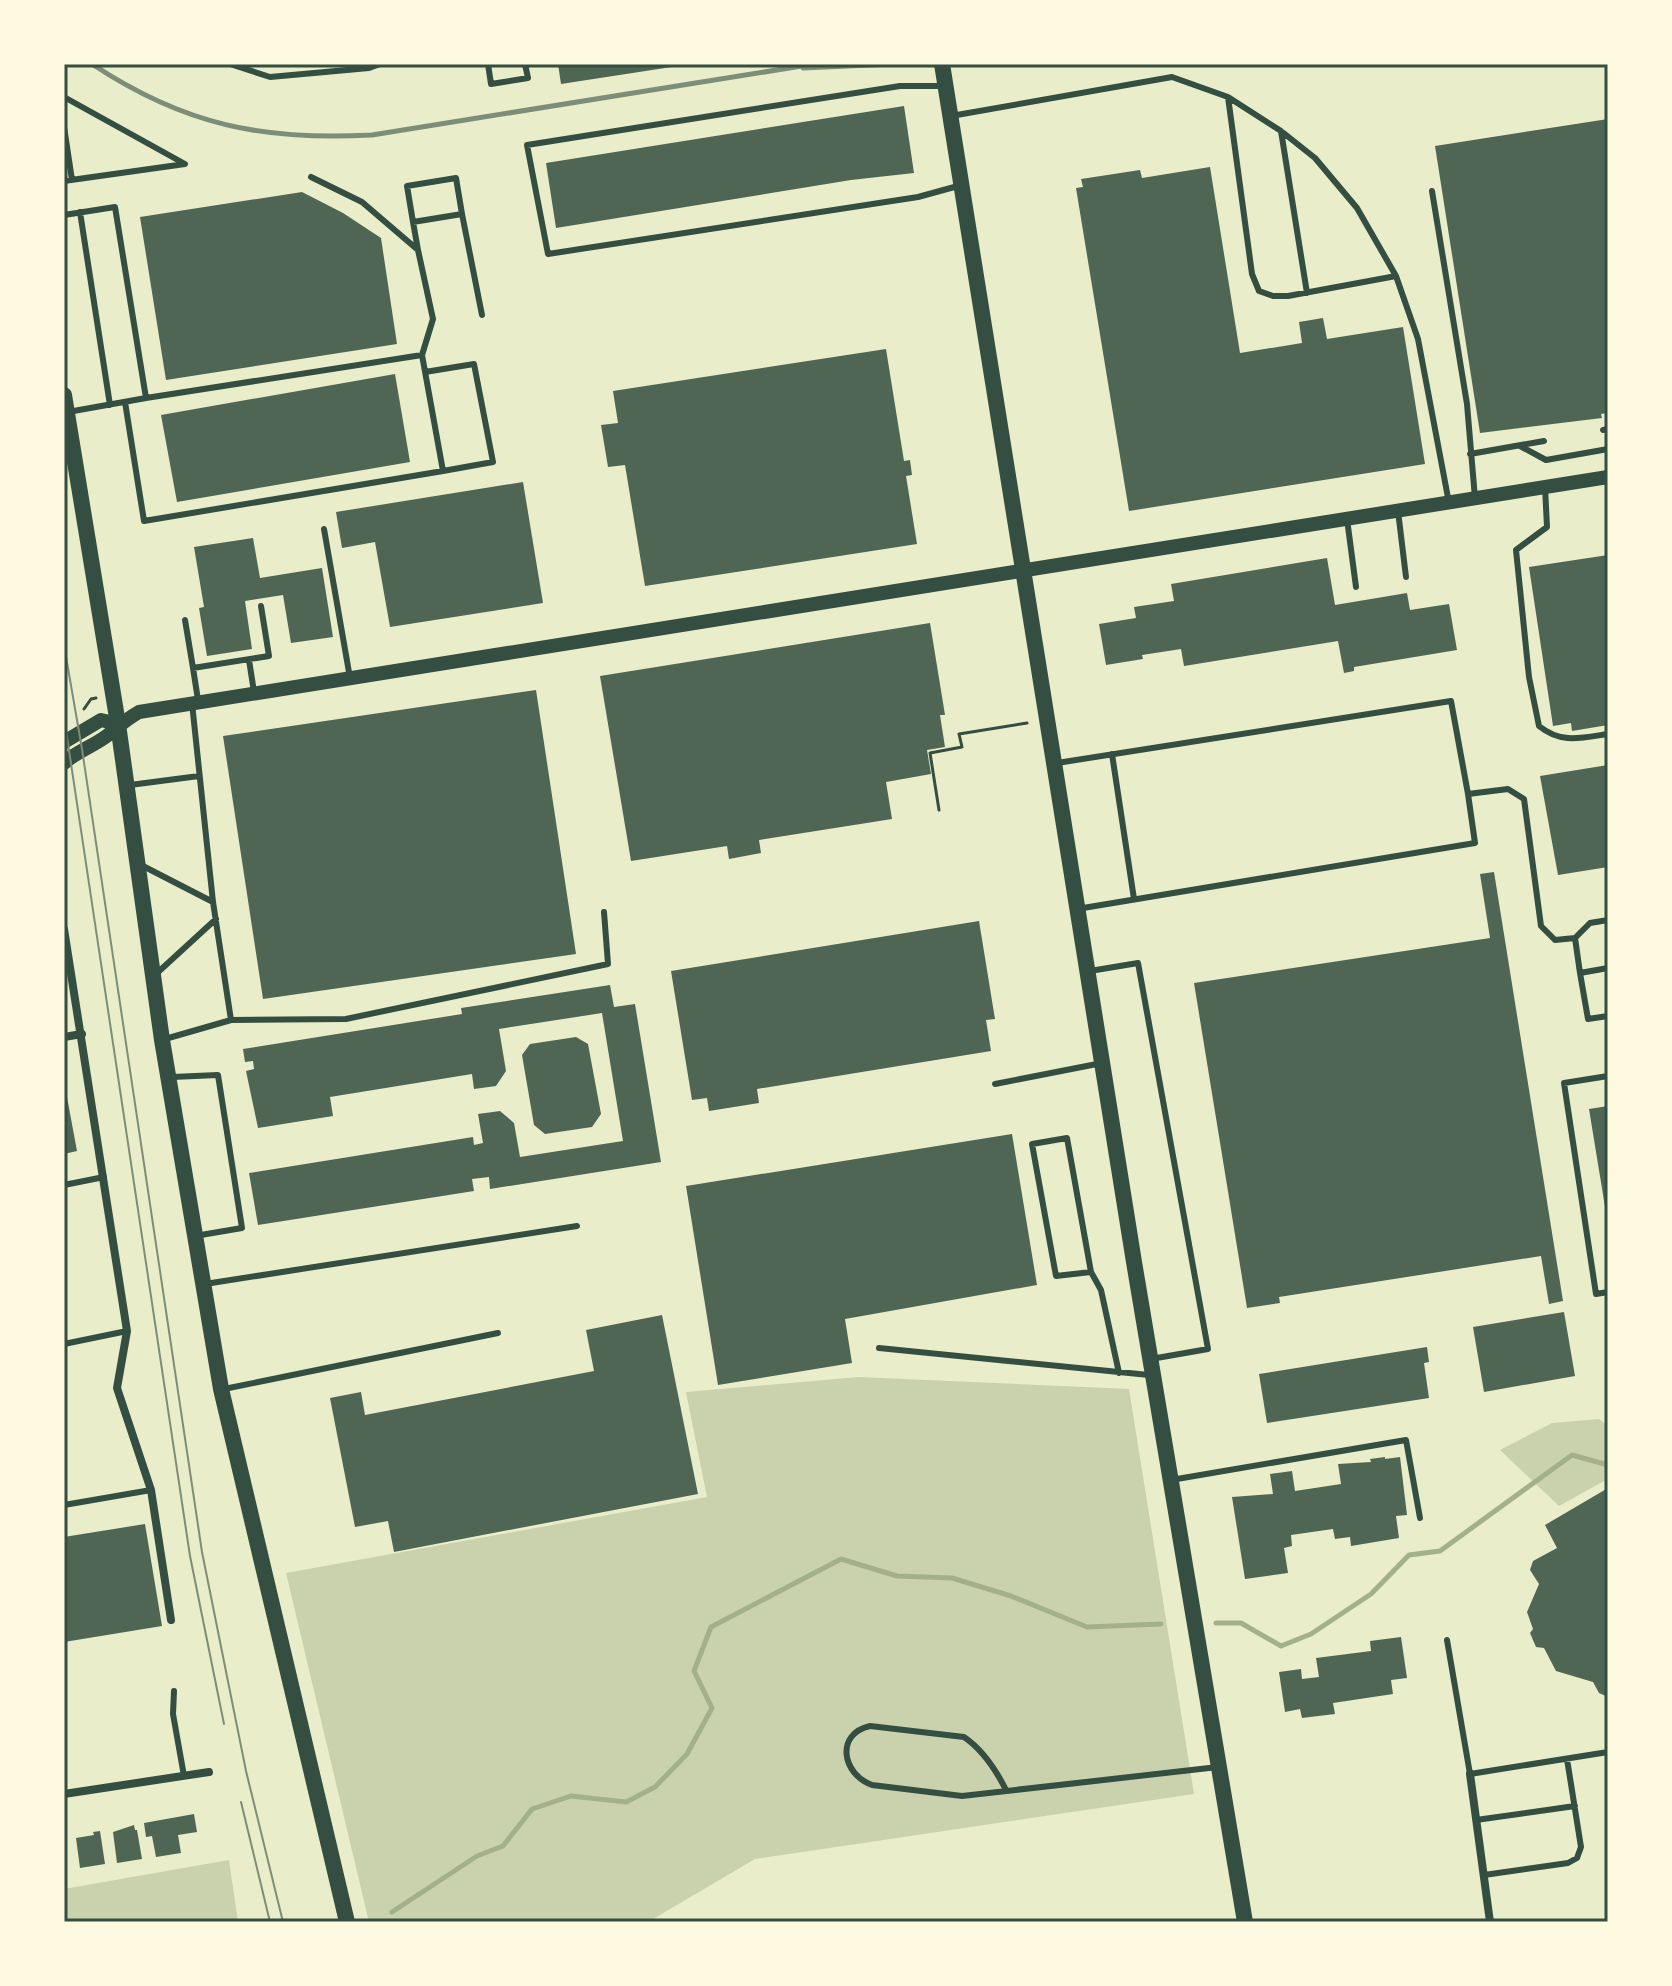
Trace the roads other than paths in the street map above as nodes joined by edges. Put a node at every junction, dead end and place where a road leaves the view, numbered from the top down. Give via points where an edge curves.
1 (233, 64) edge
2 (380, 64) edge
3 (488, 64) edge
4 (525, 64) edge
5 (942, 64) edge
6 (946, 86) junction
7 (64, 97) edge
8 (1228, 97) junction
9 (951, 116) junction
10 (64, 127) edge
11 (1281, 131) junction
12 (311, 177) dead end
13 (68, 181) edge
14 (962, 185) junction
15 (1432, 191) dead end
16 (80, 212) junction
17 (462, 214) junction
18 (64, 215) edge
19 (413, 222) junction
20 (418, 250) junction
21 (1396, 276) junction
22 (1307, 293) junction
23 (482, 315) dead end
24 (422, 355) junction
25 (425, 372) junction
26 (64, 395) edge
27 (146, 398) junction
28 (125, 402) junction
29 (110, 405) junction
30 (67, 412) junction
31 (1544, 441) dead end
32 (1520, 446) junction
33 (1608, 449) edge
34 (1470, 454) junction
35 (443, 471) junction
36 (1608, 477) edge
37 (1545, 487) junction
38 (1475, 498) junction
39 (1449, 503) junction
40 (1398, 511) junction
41 (1347, 519) junction
42 (324, 529) dead end
43 (1023, 571) junction
44 (1406, 577) dead end
45 (1356, 587) dead end
46 (261, 606) dead end
47 (185, 620) dead end
48 (249, 660) junction
49 (193, 668) junction
50 (350, 678) junction
51 (254, 693) junction
52 (195, 703) junction
53 (118, 724) junction
54 (1608, 734) edge
55 (64, 742) edge
56 (1112, 754) junction
57 (64, 763) edge
58 (1054, 763) junction
59 (199, 776) junction
60 (126, 786) junction
61 (1468, 794) junction
62 (138, 864) junction
63 (1134, 899) junction
64 (213, 902) junction
65 (1077, 909) junction
66 (604, 912) dead end
67 (216, 919) junction
68 (1608, 920) edge
69 (64, 929) edge
70 (1575, 938) junction
71 (1608, 968) edge
72 (1087, 972) junction
73 (1580, 973) junction
74 (153, 977) junction
75 (1608, 1016) edge
76 (231, 1020) junction
77 (82, 1034) junction
78 (64, 1037) edge
79 (162, 1040) junction
80 (1102, 1063) junction
81 (1608, 1076) edge
82 (168, 1077) junction
83 (995, 1084) dead end
84 (104, 1177) junction
85 (64, 1185) edge
86 (577, 1226) dead end
87 (194, 1236) junction
88 (1091, 1272) junction
89 (202, 1285) junction
90 (1608, 1292) edge
91 (127, 1331) junction
92 (498, 1333) dead end
93 (64, 1344) edge
94 (879, 1348) dead end
95 (1152, 1367) junction
96 (1119, 1373) junction
97 (221, 1389) junction
98 (1171, 1480) junction
99 (151, 1490) junction
100 (64, 1505) edge
101 (1420, 1518) dead end
102 (171, 1620) dead end
103 (1447, 1640) dead end
104 (174, 1691) dead end
105 (1608, 1752) edge
106 (1567, 1759) junction
107 (1219, 1767) junction
108 (209, 1772) dead end
109 (1470, 1774) junction
110 (184, 1776) junction
111 (1006, 1790) junction
112 (64, 1794) edge
113 (1575, 1806) junction
114 (1476, 1820) junction
115 (1484, 1875) junction
116 (347, 1922) edge
117 (1245, 1922) edge
118 (1490, 1922) edge

1 - 2 lane via 270,77
3 - 4 lane via 491,84 528,78
5 - 6 main road
6 - 9 main road
6 - 14 lane via 900,86 527,145 548,254 918,197
7 - 13 lane via 185,164
8 - 9 lane via 1172,77
8 - 11 lane
8 - 22 lane via 1252,274 1259,291 1273,296
9 - 14 main road
10 - 13 lane
11 - 21 lane via 1315,158 1357,208
11 - 22 lane
12 - 20 lane via 362,202
14 - 43 main road
15 - 34 lane via 1467,404
16 - 18 lane
16 - 27 lane via 115,207
16 - 29 lane
17 - 19 lane
17 - 19 lane via 456,178 407,186
17 - 23 lane
19 - 20 lane
20 - 24 lane via 433,319
21 - 22 lane
21 - 39 lane via 1418,339
24 - 25 lane
24 - 27 lane
25 - 35 lane
25 - 35 lane via 474,364 488,434 493,462
26 - 30 main road
27 - 28 lane
28 - 29 lane
28 - 35 lane via 144,521
29 - 30 lane
30 - 53 main road
31 - 32 lane
32 - 33 lane via 1546,460
32 - 34 lane
34 - 38 lane
36 - 37 street
37 - 38 street
37 - 54 lane via 1547,527 1516,550 1539,726 1570,740
38 - 39 street
39 - 40 street
40 - 41 street
40 - 44 lane
41 - 43 street
41 - 45 lane
42 - 50 lane
43 - 50 street
43 - 58 main road
46 - 48 lane via 269,656
47 - 49 lane
48 - 49 lane
48 - 51 lane
49 - 52 lane
50 - 51 street
51 - 52 street
52 - 53 street via 139,712
52 - 59 lane
53 - 55 street via 101,720
53 - 57 street
53 - 60 main road
56 - 58 lane
56 - 61 lane via 1451,701
56 - 63 lane
58 - 65 main road
59 - 60 lane
59 - 64 lane
60 - 62 main road
61 - 63 lane via 1475,843
61 - 70 lane via 1508,789 1524,799 1541,926 1555,940
62 - 64 lane
62 - 74 main road
63 - 65 lane
64 - 67 lane
65 - 72 main road
66 - 76 lane via 608,964 346,1019
67 - 74 lane
67 - 76 lane
68 - 70 lane via 1590,923
69 - 77 street
70 - 73 lane
71 - 73 lane
72 - 80 main road
72 - 95 lane via 1138,963 1208,1349
73 - 75 lane via 1588,1019
74 - 79 main road
76 - 79 lane
77 - 78 street
77 - 84 street
79 - 82 main road
80 - 83 lane
80 - 95 main road
81 - 90 lane via 1564,1083 1596,1294
82 - 87 main road
82 - 87 lane via 218,1075 242,1228
84 - 85 lane
84 - 91 street
86 - 89 lane
87 - 89 main road
88 - 88 lane via 1067,1138 1032,1144 1056,1276
88 - 96 lane via 1101,1290
89 - 97 main road
91 - 93 lane
91 - 99 street via 117,1388
92 - 97 lane
94 - 96 lane
95 - 96 lane
95 - 98 main road
97 - 116 main road
98 - 101 lane via 1406,1440
98 - 107 main road
99 - 100 lane
99 - 102 street
103 - 109 lane
104 - 110 lane
105 - 106 lane
106 - 109 lane
106 - 113 lane
107 - 111 lane
107 - 117 main road
108 - 110 street
109 - 114 street
110 - 112 street
111 - 111 lane via 996,1770 958,1735 870,1726 859,1728 848,1745 848,1766 872,1785 962,1796
113 - 114 lane
113 - 115 lane via 1581,1847 1577,1858
114 - 115 street
115 - 118 street

